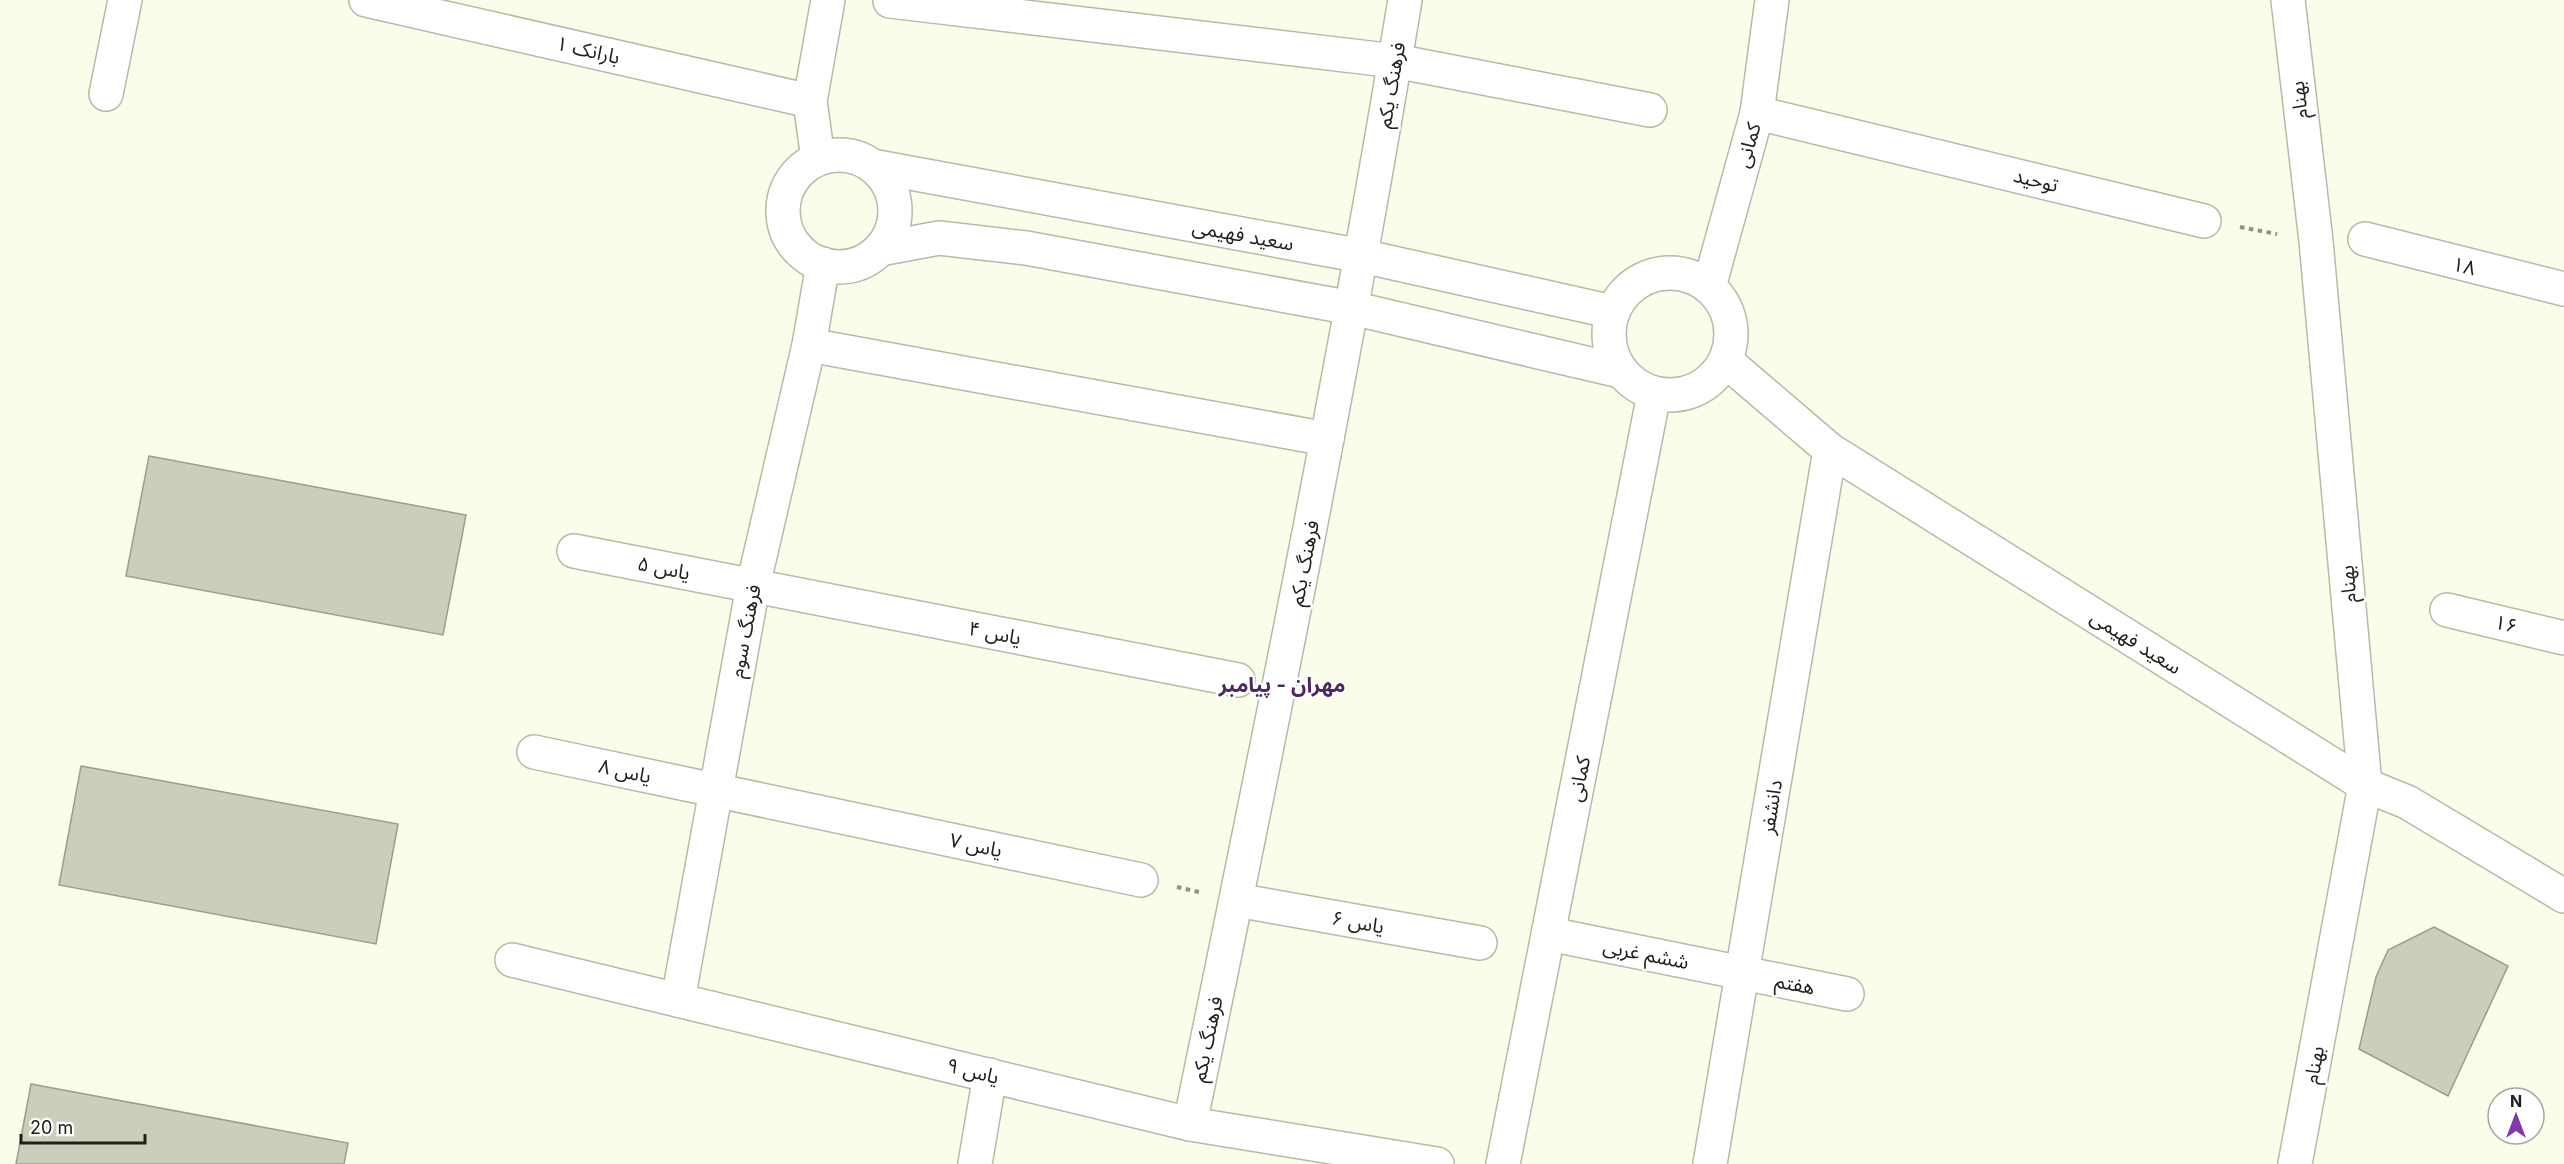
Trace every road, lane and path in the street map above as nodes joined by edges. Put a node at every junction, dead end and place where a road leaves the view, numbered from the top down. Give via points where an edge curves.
1 (124, 0) edge
2 (366, 0) edge
3 (828, 0) edge
4 (1405, 0) edge
5 (1772, 0) edge
6 (2288, 0) edge
7 (890, 1) edge
8 (1395, 61) junction
9 (106, 94) dead end
10 (810, 101) junction
11 (1650, 110) dead end
12 (1757, 113) junction
13 (818, 159) junction
14 (872, 166) junction
15 (2204, 221) joint
16 (2365, 239) dead end
17 (2316, 241) junction
18 (880, 249) junction
19 (1362, 256) junction
20 (824, 264) junction
21 (1709, 286) junction
22 (2564, 290) edge
23 (1352, 308) junction
24 (1612, 312) junction
25 (809, 345) junction
26 (1726, 361) junction
27 (1620, 371) junction
28 (1654, 394) junction
29 (1327, 439) junction
30 (1830, 450) junction
31 (574, 551) dead end
32 (753, 586) junction
33 (2447, 610) dead end
34 (2564, 638) edge
35 (1238, 680) dead end
36 (534, 752) dead end
37 (2365, 785) junction
38 (716, 790) junction
39 (1141, 880) joint
40 (2564, 896) edge
41 (1236, 900) junction
42 (1549, 934) junction
43 (1480, 943) dead end
44 (512, 960) dead end
45 (1744, 974) junction
46 (1846, 994) dead end
47 (678, 1000) junction
48 (990, 1075) junction
49 (1190, 1124) junction
50 (975, 1164) edge
51 (1437, 1164) edge
52 (1503, 1164) edge
53 (1710, 1164) edge
54 (2295, 1164) edge

1 - 9 street
2 - 10 street, بارانک ۱
3 - 10 street
4 - 8 street, فرهنگ یکم
5 - 12 street, کمانی
6 - 17 street, بهنام
7 - 8 street
8 - 11 street
8 - 19 street, فرهنگ یکم
10 - 13 street
12 - 15 street, توحید
12 - 21 street, کمانی
13 - 14 street via 837,155
13 - 20 street via 790,183 783,218 788,235 799,250
14 - 18 street via 886,179 894,196 891,234
14 - 19 street, سعید فهیمی
15 - 17 path
16 - 22 street, ۱۸
17 - 37 street, بهنام
18 - 20 street via 849,266
18 - 23 street via 939,238 1026,248
19 - 23 street, فرهنگ یکم
19 - 24 street, سعید فهیمی
20 - 25 street, فرهنگ سوم
21 - 24 street via 1673,273 1654,275 1636,282
21 - 26 street via 1723,302 1731,321 1732,342
23 - 27 street
23 - 29 street, فرهنگ یکم
24 - 27 street via 1611,352
25 - 29 street
25 - 32 street, فرهنگ سوم
26 - 28 street via 1713,379 1696,390 1675,396
26 - 30 street, سعید فهیمی
27 - 28 street via 1635,385
28 - 42 street, کمانی
29 - 41 street, فرهنگ یکم
30 - 37 street, سعید فهیمی
30 - 45 street, دانشفر
31 - 32 street, یاس ۵
32 - 35 street, یاس ۴
32 - 38 street, فرهنگ سوم
33 - 34 street, ۱۶
36 - 38 street, یاس ۸
37 - 40 street, سعید فهیمی via 2407,802
37 - 54 street, بهنام
38 - 39 street, یاس ۷
38 - 47 street, فرهنگ سوم
39 - 41 path
41 - 43 street, یاس ۶
41 - 49 street, فرهنگ یکم
42 - 45 street, ششم غربی
42 - 52 street, کمانی
44 - 47 street, یاس ۹
45 - 46 street, هفتم
45 - 53 street, دانشفر
47 - 48 street, یاس ۹
48 - 49 street, یاس ۹
48 - 50 street
49 - 51 street, یاس ۹

